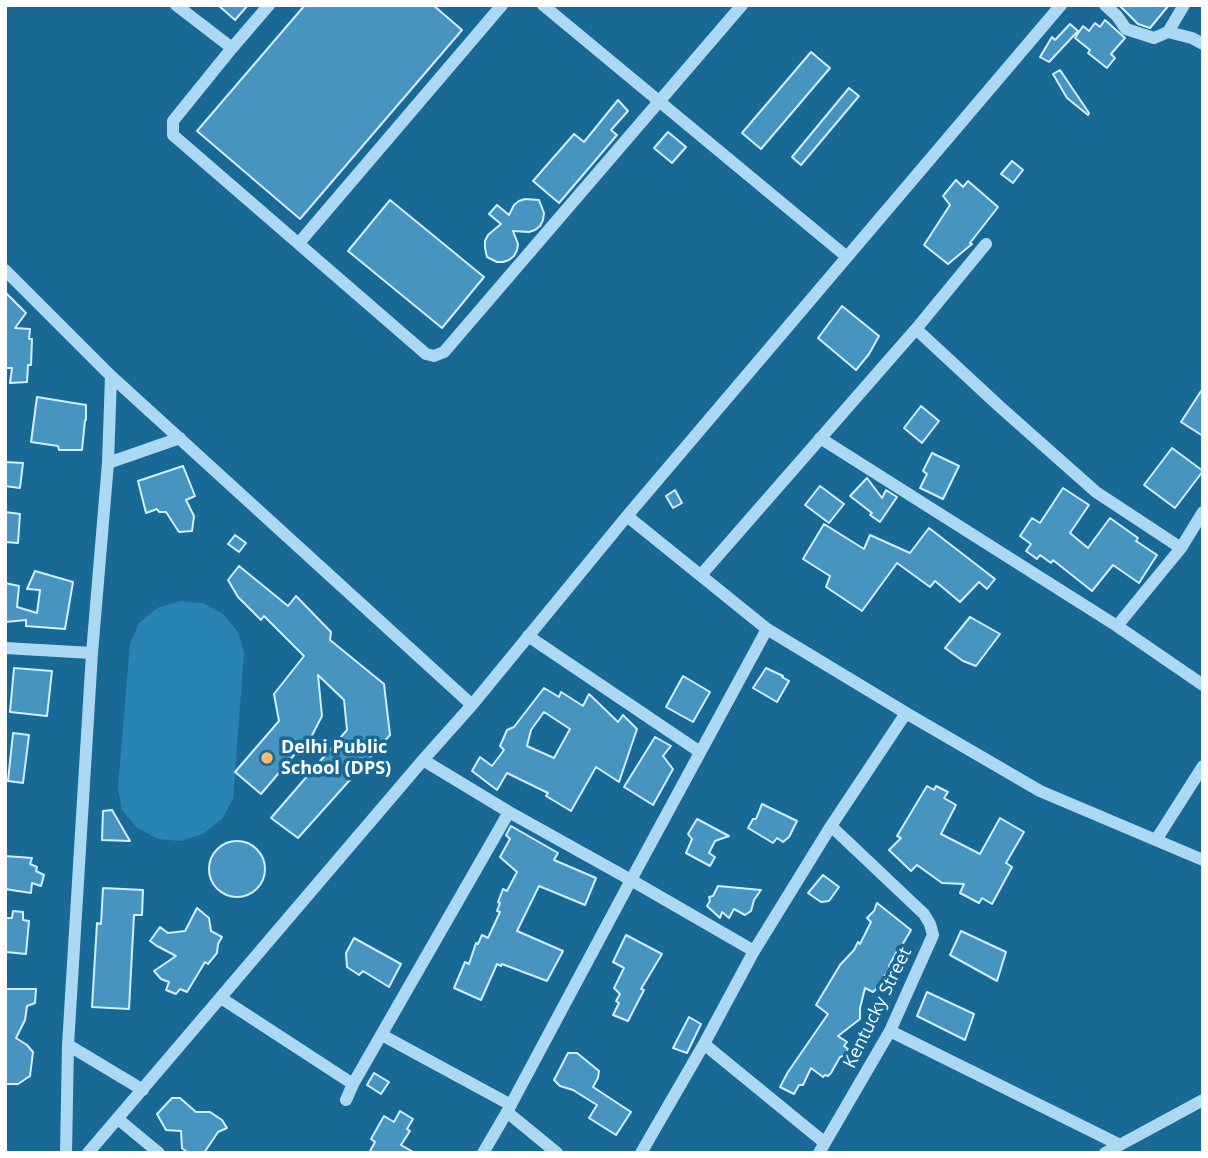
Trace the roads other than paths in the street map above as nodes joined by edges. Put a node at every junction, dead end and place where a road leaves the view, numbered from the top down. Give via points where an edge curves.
1 (176, 5) edge
2 (269, 5) edge
3 (502, 5) edge
4 (543, 5) edge
5 (742, 5) edge
6 (1061, 5) edge
7 (1105, 5) edge
8 (1184, 5) edge
9 (1168, 32) junction
10 (1203, 44) edge
11 (232, 48) junction
12 (660, 101) junction
13 (299, 243) junction
14 (986, 244) dead end
15 (847, 257) junction
16 (5, 270) edge
17 (916, 329) junction
18 (111, 376) junction
19 (180, 438) junction
20 (820, 438) junction
21 (108, 463) junction
22 (1203, 512) edge
23 (627, 516) junction
24 (1181, 548) junction
25 (701, 575) junction
26 (1117, 626) junction
27 (767, 629) junction
28 (528, 636) junction
29 (5, 648) edge
30 (92, 653) junction
31 (1203, 685) edge
32 (472, 705) junction
33 (906, 713) junction
34 (700, 752) junction
35 (423, 760) junction
36 (1203, 766) edge
37 (509, 812) junction
38 (831, 826) junction
39 (1156, 840) junction
40 (1203, 860) edge
41 (631, 880) junction
42 (754, 951) junction
43 (221, 998) junction
44 (890, 1031) junction
45 (382, 1035) junction
46 (704, 1044) junction
47 (68, 1045) junction
48 (353, 1084) junction
49 (143, 1090) junction
50 (346, 1100) dead end
51 (1203, 1100) edge
52 (509, 1109) junction
53 (118, 1119) junction
54 (1121, 1145) junction
55 (822, 1148) edge
56 (66, 1153) edge
57 (88, 1153) edge
58 (159, 1153) edge
59 (483, 1153) edge
60 (557, 1153) edge
61 (641, 1153) edge
62 (1105, 1153) edge

1 - 11 street
2 - 11 street
3 - 13 street
4 - 12 street
5 - 12 street
6 - 15 street
7 - 9 street via 1125,29 1154,38
8 - 9 street
9 - 10 street
11 - 13 street via 173,121 173,135
12 - 13 street via 444,352 434,356 426,354
12 - 15 street
14 - 17 street
15 - 23 street
16 - 18 street
17 - 20 street
17 - 24 street via 1096,492
18 - 19 street
18 - 21 street
19 - 21 street
19 - 32 street
20 - 25 street
20 - 26 street
21 - 30 street
22 - 24 street
23 - 25 street
23 - 28 street
24 - 26 street
25 - 27 street
26 - 31 street
27 - 33 street
27 - 34 street
28 - 32 street
28 - 34 street
29 - 30 street
30 - 47 street
32 - 35 street
33 - 38 street
33 - 39 street via 1040,791
34 - 41 street
35 - 37 street
35 - 43 street
36 - 39 street
37 - 41 street
37 - 45 street
38 - 42 street
38 - 44 street, Kentucky Street via 930,924 933,935
39 - 40 street
41 - 42 street
41 - 52 street
42 - 46 street
43 - 48 street
43 - 49 street
44 - 54 street
44 - 55 street, Kentucky Street
45 - 48 street
45 - 52 street
46 - 55 street
46 - 61 street
47 - 49 street
47 - 56 street
48 - 50 street
49 - 53 street
51 - 54 street
52 - 59 street
52 - 60 street
53 - 57 street
53 - 58 street
54 - 62 street

